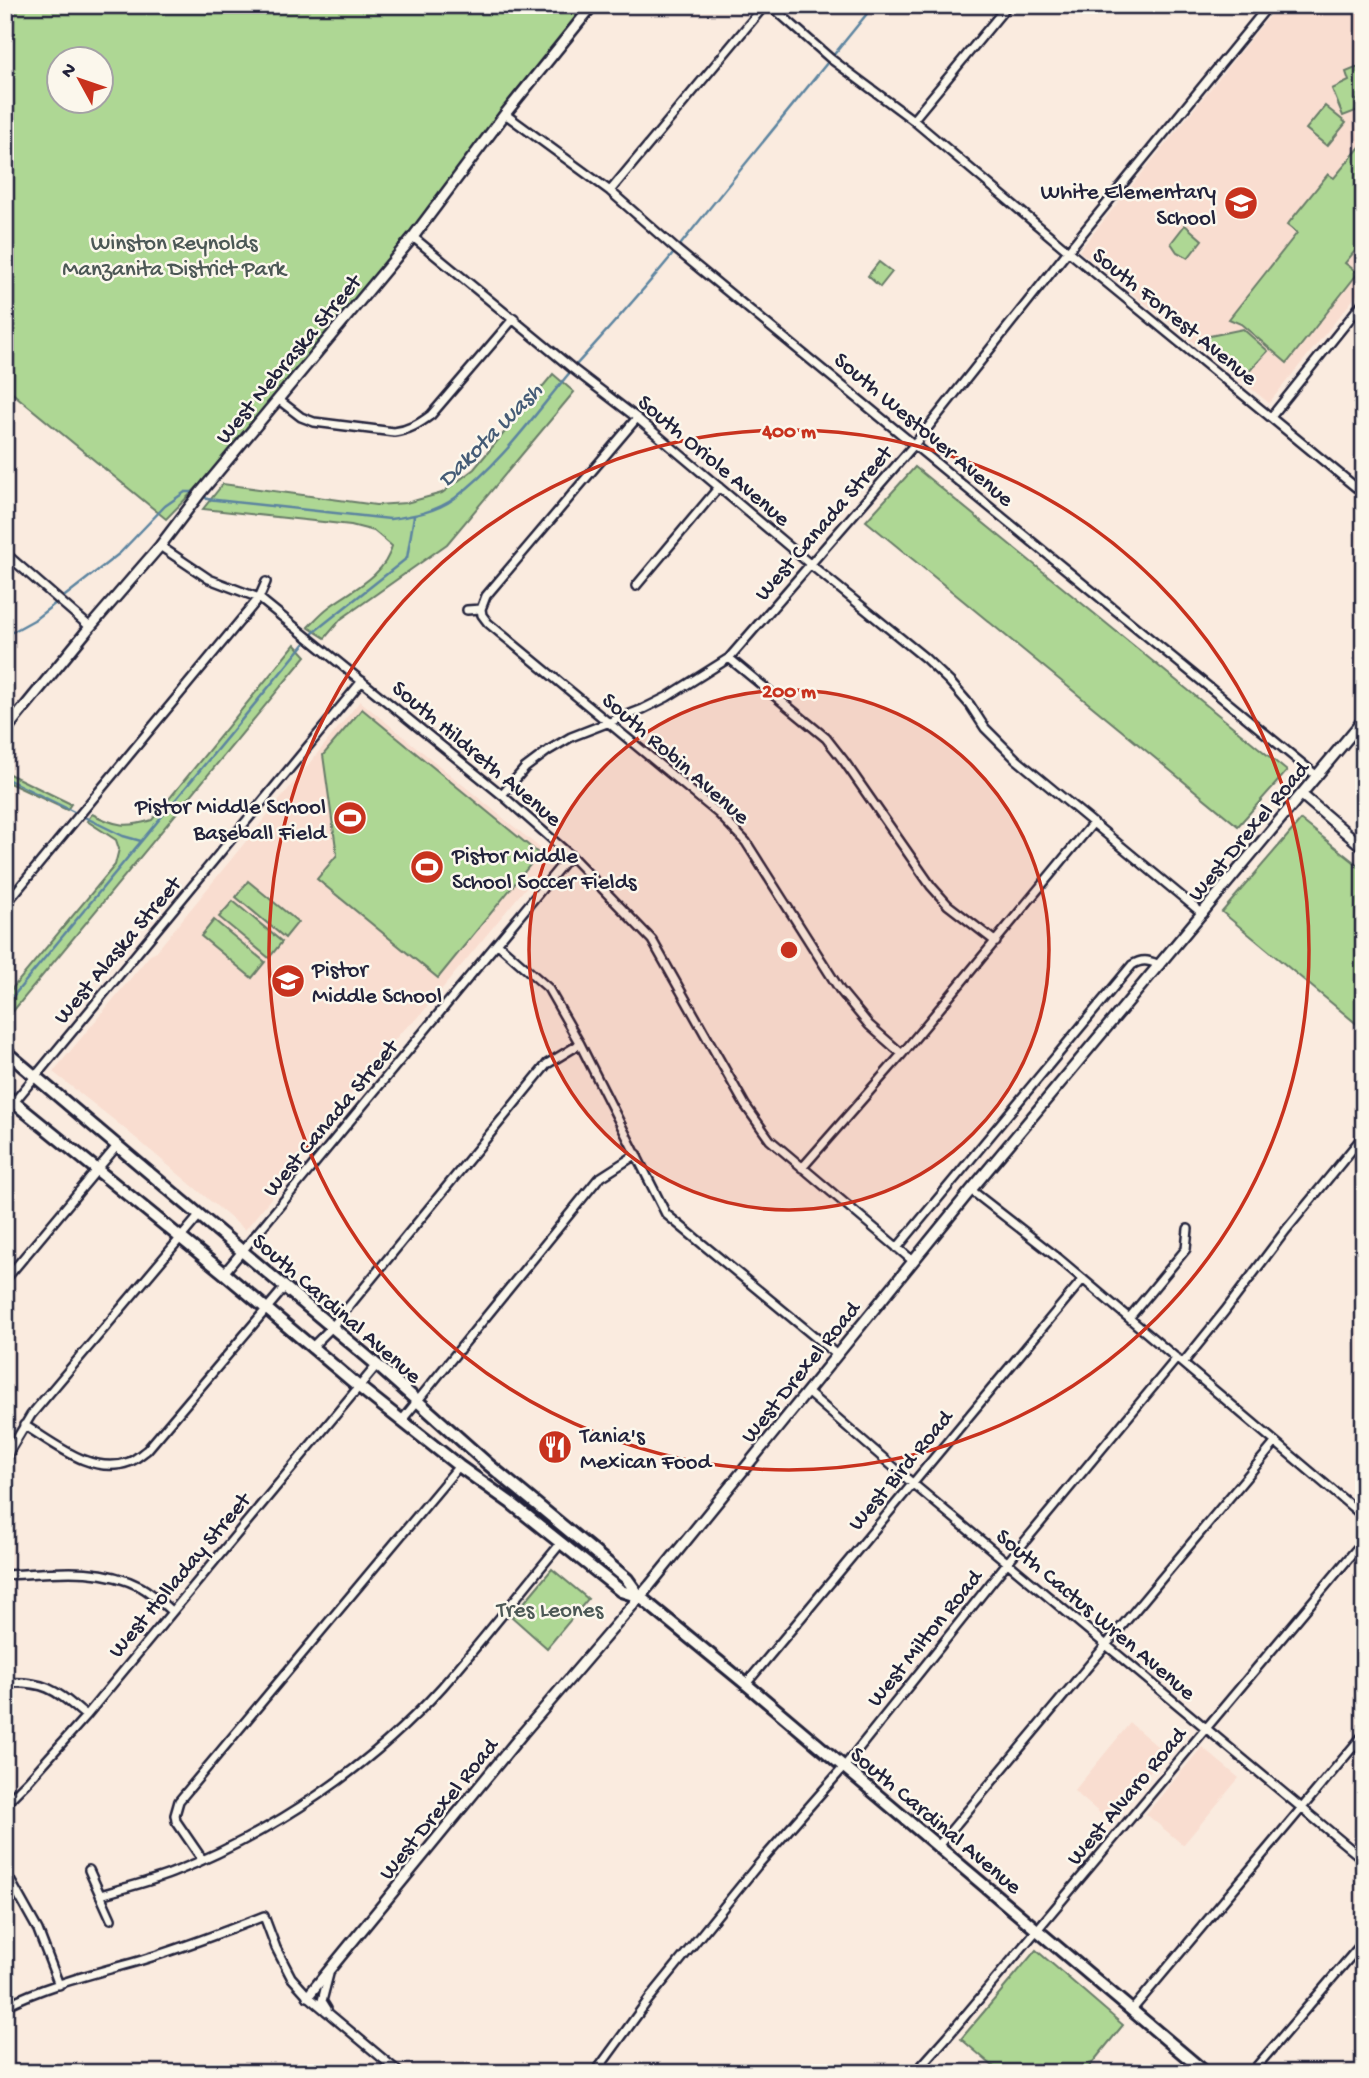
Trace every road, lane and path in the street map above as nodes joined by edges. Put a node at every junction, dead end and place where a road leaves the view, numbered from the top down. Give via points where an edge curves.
1 (593, 5) edge
2 (768, 5) edge
3 (1008, 5) edge
4 (1269, 5) edge
5 (505, 114) junction
6 (913, 120) junction
7 (610, 191) junction
8 (413, 237) junction
9 (1068, 251) junction
10 (1364, 301) edge
11 (513, 318) junction
12 (279, 400) junction
13 (1271, 417) junction
14 (637, 418) junction
15 (914, 444) junction
16 (719, 487) junction
17 (1364, 494) edge
18 (160, 546) junction
19 (5, 553) edge
20 (811, 565) junction
21 (267, 582) dead end
22 (636, 586) dead end
23 (259, 598) junction
24 (481, 609) junction
25 (467, 610) dead end
26 (90, 627) junction
27 (729, 659) junction
28 (362, 681) junction
29 (1364, 719) edge
30 (607, 722) junction
31 (5, 731) edge
32 (1317, 776) junction
33 (502, 795) junction
34 (1302, 795) junction
35 (1093, 823) junction
36 (1364, 848) edge
37 (570, 855) junction
38 (5, 905) edge
39 (1203, 914) junction
40 (996, 942) junction
41 (498, 944) junction
42 (1160, 965) junction
43 (580, 1044) junction
44 (5, 1051) edge
45 (902, 1054) junction
46 (35, 1077) junction
47 (10, 1099) edge
48 (5, 1113) edge
49 (1364, 1135) edge
50 (117, 1146) junction
51 (636, 1154) junction
52 (802, 1168) junction
53 (97, 1170) junction
54 (971, 1190) junction
55 (199, 1216) junction
56 (1188, 1229) dead end
57 (180, 1239) junction
58 (897, 1248) junction
59 (242, 1251) junction
60 (912, 1261) junction
61 (224, 1273) junction
62 (1083, 1279) junction
63 (5, 1280) edge
64 (285, 1287) junction
65 (266, 1310) junction
66 (1129, 1318) junction
67 (332, 1327) junction
68 (312, 1348) junction
69 (837, 1355) junction
70 (1180, 1360) junction
71 (377, 1365) junction
72 (358, 1386) junction
73 (807, 1392) junction
74 (417, 1402) junction
75 (402, 1420) junction
76 (24, 1425) junction
77 (1275, 1443) junction
78 (5, 1465) edge
79 (459, 1466) junction
80 (912, 1483) junction
81 (1364, 1517) edge
82 (1364, 1541) edge
83 (561, 1543) junction
84 (1007, 1563) junction
85 (5, 1575) edge
86 (640, 1597) junction
87 (171, 1611) junction
88 (1105, 1644) junction
89 (5, 1683) edge
90 (746, 1684) junction
91 (86, 1716) junction
92 (1206, 1728) junction
93 (1364, 1734) edge
94 (843, 1768) junction
95 (5, 1804) edge
96 (1301, 1808) junction
97 (938, 1846) junction
98 (202, 1859) junction
99 (1364, 1860) edge
100 (89, 1870) dead end
101 (5, 1871) edge
102 (100, 1895) junction
103 (111, 1919) dead end
104 (1037, 1930) junction
105 (1364, 1941) edge
106 (331, 1967) junction
107 (59, 1985) junction
108 (307, 1996) junction
109 (5, 2006) edge
110 (1132, 2010) junction
111 (331, 2016) junction
112 (400, 2073) edge
113 (595, 2073) edge
114 (915, 2073) edge
115 (1206, 2073) edge
116 (1251, 2073) edge

1 - 5 street, West Nebraska Street
2 - 6 street, South Forrest Avenue
2 - 7 street
3 - 6 street
4 - 9 street, West Canada Street
5 - 7 street, South Westover Avenue
5 - 8 street, West Nebraska Street
6 - 9 street, South Forrest Avenue
7 - 15 street, South Westover Avenue
8 - 11 street, South Oriole Avenue
8 - 12 street, West Nebraska Street
9 - 13 street, South Forrest Avenue
9 - 15 street, West Canada Street
10 - 13 street
11 - 12 street via 431,415 406,430 314,422
11 - 14 street, South Oriole Avenue
12 - 18 street, West Nebraska Street
13 - 17 street, South Forrest Avenue
14 - 16 street, South Oriole Avenue
14 - 24 street via 486,596
15 - 20 street, West Canada Street
15 - 32 street, South Westover Avenue
16 - 20 street, South Oriole Avenue
16 - 22 street
18 - 23 street, South Hildreth Avenue via 209,579
18 - 26 street, West Nebraska Street
19 - 26 street
20 - 27 street, West Canada Street
20 - 35 street, South Oriole Avenue via 925,658 1016,759
21 - 23 street
23 - 28 street, South Hildreth Avenue
23 - 38 street
24 - 25 street
24 - 30 street, South Robin Avenue via 488,623
26 - 31 street, West Nebraska Street
27 - 30 street, West Canada Street via 667,697
27 - 40 street via 826,738 931,886
28 - 33 street, South Hildreth Avenue
28 - 46 street, West Alaska Street
29 - 32 street, West Drexel Road
30 - 33 street, West Canada Street via 536,758
30 - 45 street, South Robin Avenue via 719,814 746,842 840,990 869,1025
32 - 34 street, West Drexel Road
33 - 37 street, South Hildreth Avenue
34 - 36 street
34 - 39 street, West Drexel Road
35 - 39 street, South Oriole Avenue
35 - 40 street
37 - 41 street, West Canada Street
37 - 52 street, South Hildreth Avenue via 652,940 745,1105 770,1140
39 - 42 street, West Drexel Road
40 - 45 street
41 - 43 street via 548,988
41 - 59 street, West Canada Street
42 - 54 street, West Drexel Road
42 - 58 street via 1148,960 1132,965
43 - 51 street
43 - 67 street via 547,1064
44 - 46 main road, South Cardinal Avenue
45 - 52 street
46 - 47 street, West Alaska Street
46 - 50 main road, South Cardinal Avenue
47 - 48 street, West Alaska Street
47 - 53 main road, South Cardinal Avenue
49 - 70 street, West Milton Road via 1225,1311
50 - 53 street
50 - 55 main road, South Cardinal Avenue
51 - 69 street via 666,1214
51 - 74 street via 598,1179
52 - 58 street, South Hildreth Avenue
53 - 57 main road, South Cardinal Avenue
53 - 63 street
54 - 60 street, West Drexel Road
54 - 62 street
55 - 57 street
55 - 59 main road, South Cardinal Avenue
56 - 66 street via 1186,1249
57 - 61 main road, South Cardinal Avenue
57 - 76 street
58 - 60 street, South Hildreth Avenue
59 - 61 street, West Canada Street
59 - 64 main road, South Cardinal Avenue
60 - 69 street, West Drexel Road
61 - 65 main road, South Cardinal Avenue
62 - 66 street
62 - 80 street, West Bird Road
64 - 65 street
64 - 67 main road, South Cardinal Avenue
65 - 68 main road, South Cardinal Avenue
65 - 76 street via 147,1450 130,1462 90,1463
66 - 70 street
67 - 68 street
67 - 71 main road, South Cardinal Avenue
68 - 72 main road, South Cardinal Avenue
69 - 73 street, West Drexel Road
70 - 77 street
70 - 84 street, West Milton Road
71 - 72 street, West Holladay Street
71 - 74 main road, South Cardinal Avenue
72 - 75 main road, South Cardinal Avenue
72 - 87 street, West Holladay Street
73 - 80 street, South Cactus Wren Avenue
73 - 86 street, West Drexel Road
74 - 75 street
74 - 86 main road, South Cardinal Avenue via 627,1579
75 - 79 main road, South Cardinal Avenue
76 - 78 street
77 - 81 street
77 - 88 street
79 - 83 main road, South Cardinal Avenue
79 - 98 street via 179,1801 176,1821
80 - 84 street, South Cactus Wren Avenue
80 - 90 street, West Bird Road
82 - 92 street, West Alvaro Road
83 - 86 main road, South Cardinal Avenue via 621,1591
83 - 98 street via 441,1687 375,1752 301,1806
84 - 88 street, South Cactus Wren Avenue
84 - 94 street, West Milton Road
85 - 87 street via 82,1571 113,1575 143,1588
86 - 90 main road, South Cardinal Avenue
86 - 106 street, West Drexel Road
87 - 91 street, West Holladay Street
88 - 92 street, South Cactus Wren Avenue
88 - 97 street
89 - 91 street via 26,1682 52,1689
90 - 94 main road, South Cardinal Avenue
91 - 95 street, West Holladay Street
92 - 96 street, South Cactus Wren Avenue
92 - 104 street, West Alvaro Road
93 - 96 street
94 - 97 main road, South Cardinal Avenue
94 - 113 street, West Milton Road via 665,1979
96 - 99 street, South Cactus Wren Avenue
96 - 110 street
97 - 104 main road, South Cardinal Avenue
98 - 102 street
100 - 102 street
101 - 107 street via 38,1930
102 - 103 street
104 - 110 main road, South Cardinal Avenue
104 - 114 street, West Alvaro Road
105 - 116 street
106 - 108 street, West Drexel Road
106 - 111 street via 322,2001
107 - 108 street via 187,1946 264,1916 291,1977
107 - 109 street
108 - 111 street
110 - 115 main road, South Cardinal Avenue
111 - 112 street

